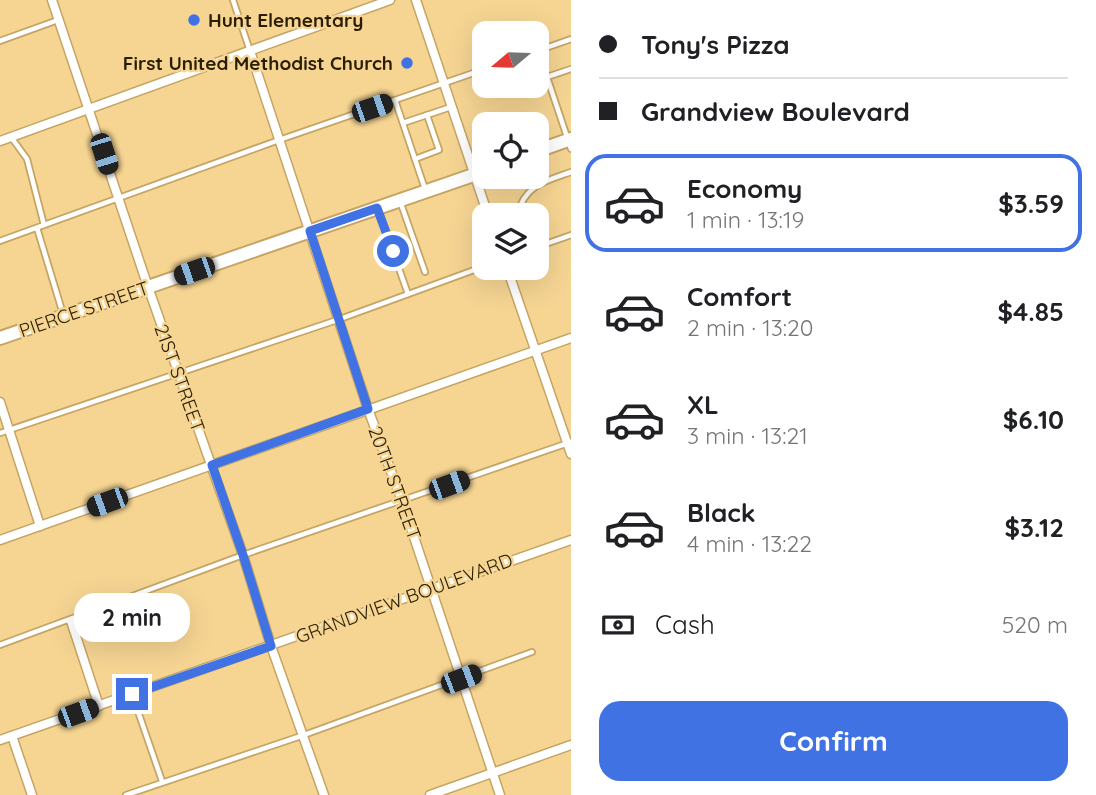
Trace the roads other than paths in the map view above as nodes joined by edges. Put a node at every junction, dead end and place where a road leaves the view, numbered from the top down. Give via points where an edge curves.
1 (52, 0) edge
2 (233, 0) edge
3 (390, 0) edge
4 (416, 0) edge
5 (58, 20) junction
6 (571, 38) edge
7 (0, 41) edge
8 (550, 46) edge
9 (250, 51) junction
10 (571, 69) edge
11 (472, 74) edge
12 (444, 84) junction
13 (395, 100) junction
14 (451, 107) junction
15 (89, 108) junction
16 (428, 115) junction
17 (403, 123) junction
18 (10, 137) junction
19 (279, 140) junction
20 (0, 141) edge
21 (570, 143) edge
22 (549, 148) edge
23 (472, 156) edge
24 (415, 159) junction
25 (571, 172) edge
26 (472, 175) edge
27 (425, 191) junction
28 (119, 199) junction
29 (400, 200) junction
30 (522, 203) edge
31 (377, 208) junction
32 (44, 225) junction
33 (37, 228) junction
34 (310, 231) junction
35 (571, 235) edge
36 (0, 241) edge
37 (549, 243) edge
38 (472, 271) edge
39 (425, 272) dead end
40 (511, 280) edge
41 (148, 287) junction
42 (408, 294) junction
43 (64, 316) junction
44 (340, 318) junction
45 (0, 338) edge
46 (571, 338) edge
47 (535, 352) junction
48 (178, 373) junction
49 (0, 402) edge
50 (368, 409) junction
51 (4, 431) edge
52 (569, 442) edge
53 (571, 454) edge
54 (212, 465) junction
55 (402, 501) junction
56 (40, 526) junction
57 (0, 540) edge
58 (571, 540) edge
59 (243, 555) junction
60 (432, 589) junction
61 (71, 621) junction
62 (0, 645) edge
63 (271, 646) junction
64 (532, 652) dead end
65 (461, 679) junction
66 (132, 694) junction
67 (99, 705) junction
68 (304, 735) junction
69 (12, 736) junction
70 (0, 740) edge
71 (571, 745) edge
72 (493, 773) junction
73 (162, 781) junction
74 (32, 795) edge
75 (126, 795) edge
76 (324, 795) edge
77 (430, 795) edge
78 (500, 795) edge

1 - 5 street, 21ST STREET
2 - 9 lane
3 - 9 street
4 - 12 street
5 - 7 lane
5 - 15 street, 21ST STREET
6 - 8 lane
9 - 15 street
9 - 19 street, 20TH STREET
10 - 21 lane via 547,77
11 - 12 lane
12 - 13 lane
12 - 14 street
13 - 17 lane
13 - 19 lane
14 - 16 lane
14 - 23 street
15 - 18 street
15 - 28 street, 21ST STREET
16 - 17 lane
16 - 24 lane via 439,150
17 - 24 lane
18 - 20 street
18 - 32 lane via 27,159
19 - 28 lane
19 - 34 street, 20TH STREET
21 - 22 main road
24 - 27 lane
25 - 30 lane via 535,185
26 - 27 main road, PIERCE STREET
27 - 29 main road, PIERCE STREET
28 - 32 lane
28 - 41 street, 21ST STREET
29 - 31 main road, PIERCE STREET
29 - 39 lane
31 - 34 main road, PIERCE STREET
31 - 42 lane
32 - 33 lane
33 - 36 lane
33 - 43 lane
34 - 41 main road, PIERCE STREET
34 - 44 street, 20TH STREET
35 - 37 lane
38 - 42 lane
40 - 47 street
41 - 43 main road, PIERCE STREET
41 - 48 street, 21ST STREET
42 - 44 lane
43 - 45 main road, PIERCE STREET
44 - 48 lane
44 - 50 street, 20TH STREET
46 - 47 street
47 - 50 street
47 - 52 street
48 - 51 lane
48 - 54 street, 21ST STREET
49 - 51 street
50 - 54 street
50 - 55 street, 20TH STREET
51 - 56 street
52 - 53 street
52 - 55 lane
54 - 56 street
54 - 59 street, 21ST STREET
55 - 59 lane
55 - 60 street, 20TH STREET
56 - 57 street
58 - 60 street, GRANDVIEW BOULEVARD
59 - 61 lane
59 - 63 street, 21ST STREET
60 - 63 street, GRANDVIEW BOULEVARD
60 - 65 street, 20TH STREET
61 - 62 lane
61 - 67 street
63 - 66 street, GRANDVIEW BOULEVARD
63 - 68 street, 21ST STREET
64 - 65 lane
65 - 68 lane
65 - 72 street, 20TH STREET
66 - 67 street, GRANDVIEW BOULEVARD
66 - 73 lane
67 - 69 street, GRANDVIEW BOULEVARD
68 - 73 lane
68 - 76 street, 21ST STREET
69 - 70 street, GRANDVIEW BOULEVARD
69 - 74 street
71 - 72 street
72 - 77 street
72 - 78 street, 20TH STREET
73 - 75 lane

